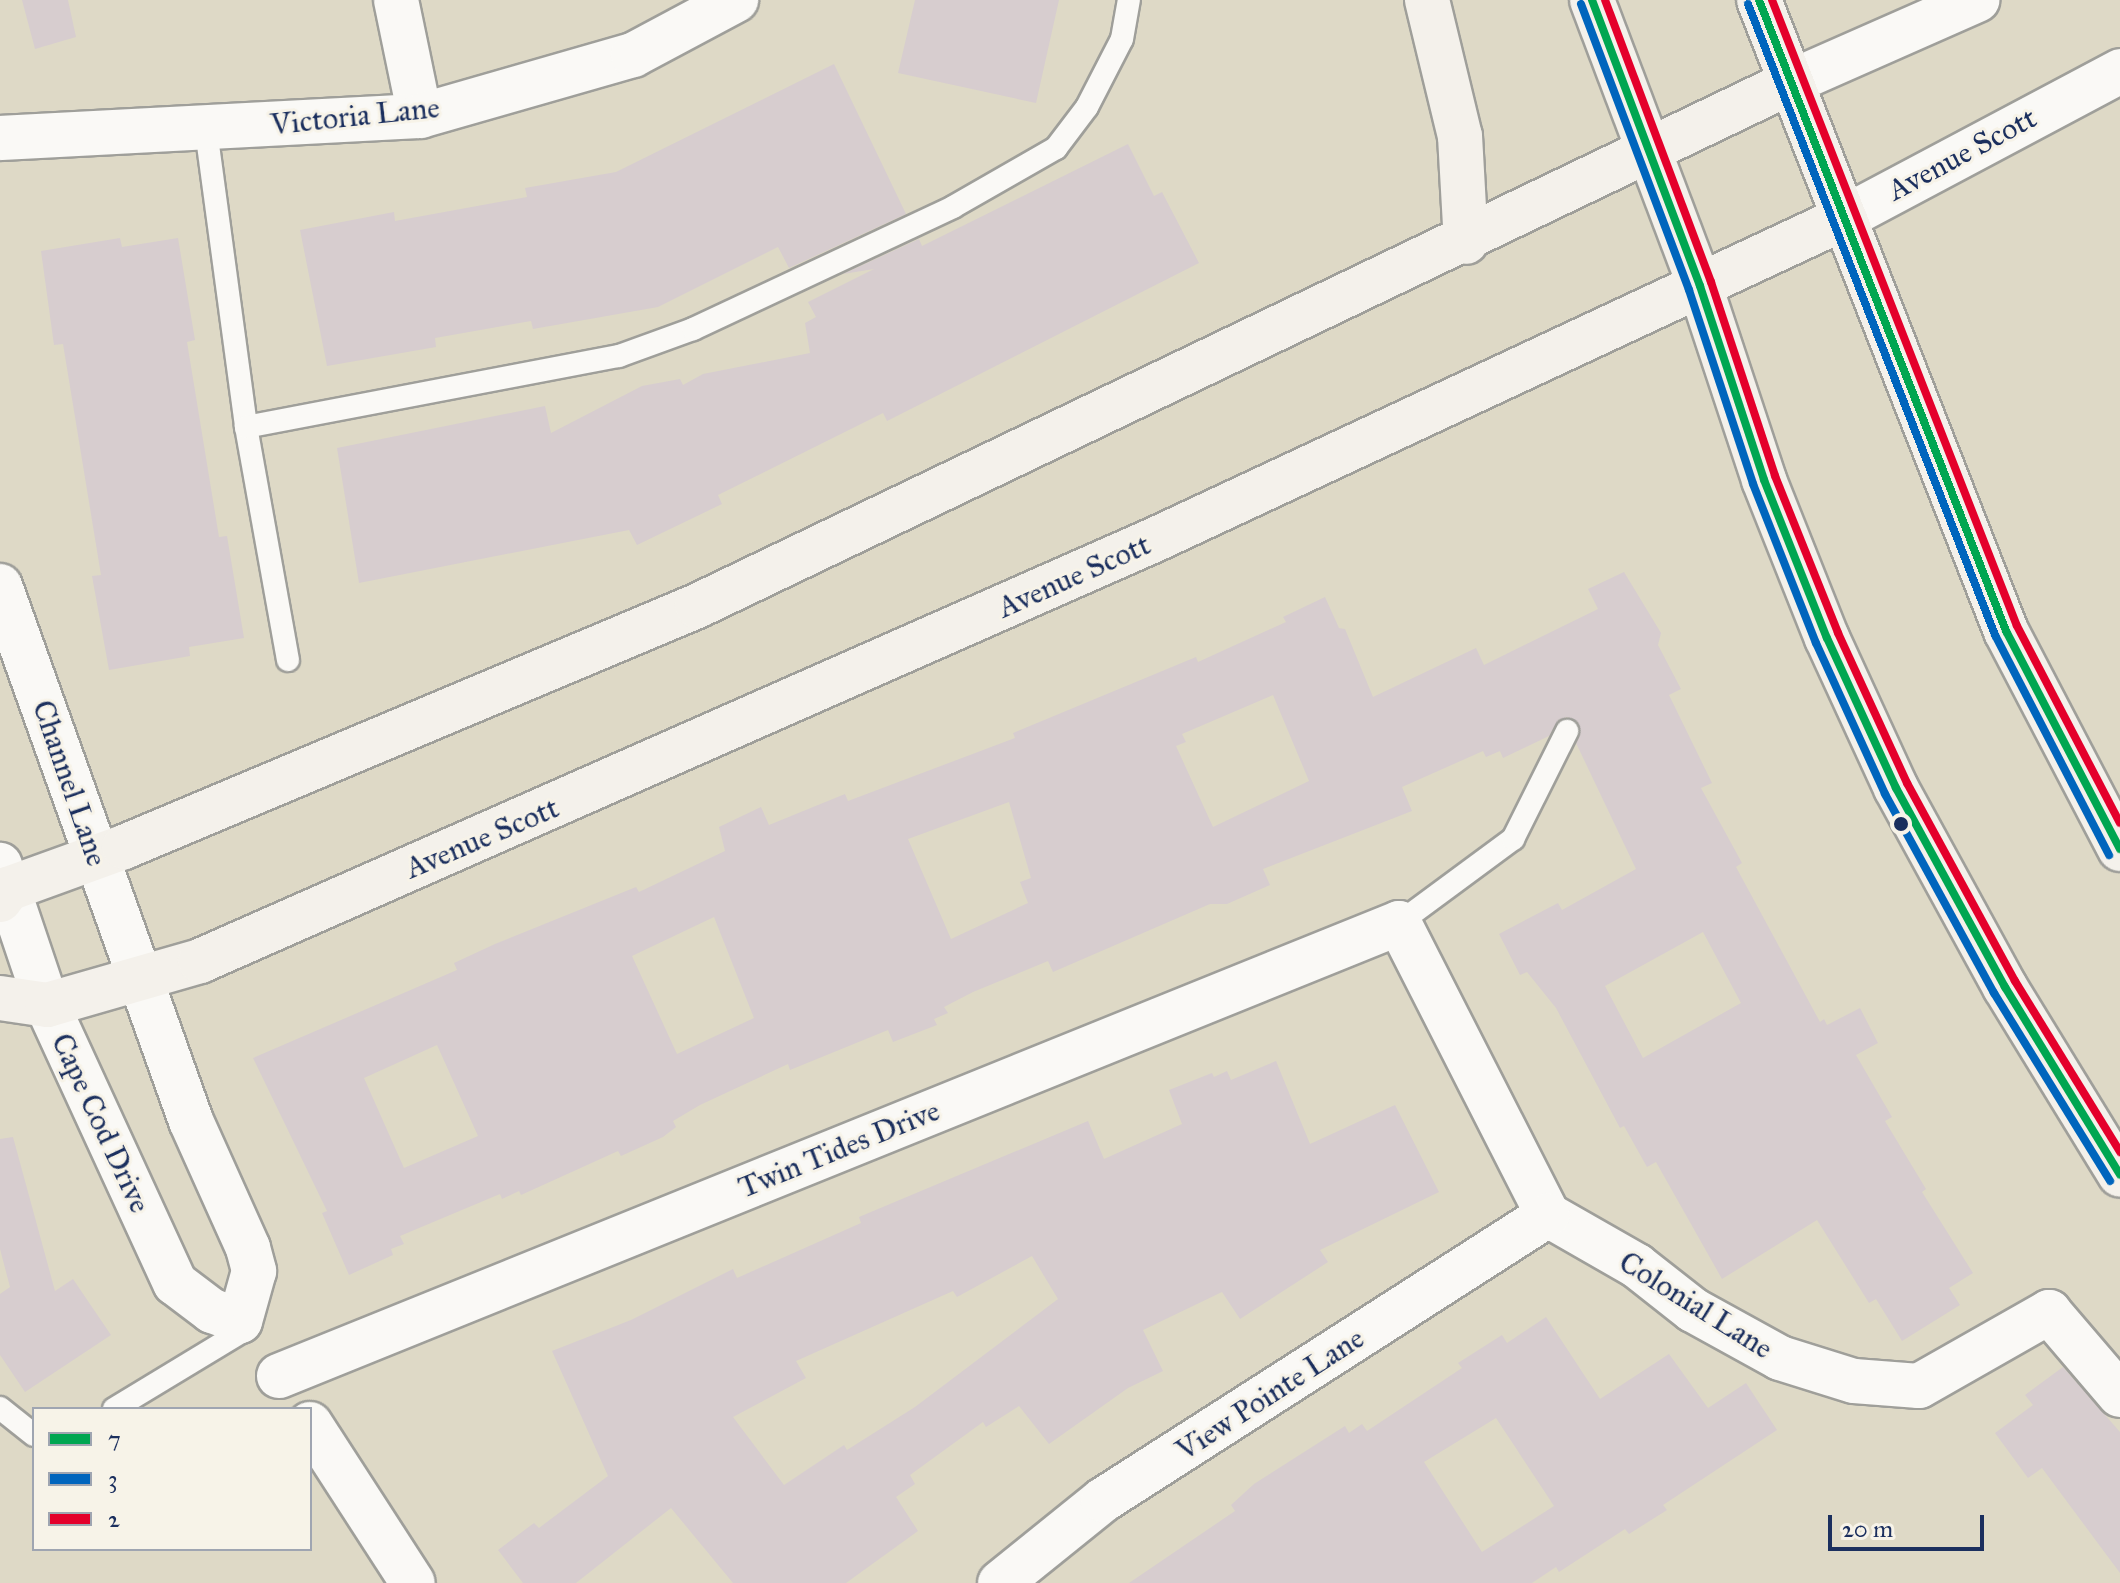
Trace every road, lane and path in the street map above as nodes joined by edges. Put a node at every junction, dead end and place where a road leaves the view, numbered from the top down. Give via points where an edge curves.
1 (396, 0) edge
2 (736, 0) edge
3 (1129, 0) edge
4 (1427, 0) edge
5 (1592, 0) edge
6 (1759, 0) edge
7 (1977, 0) edge
8 (2120, 71) edge
9 (1789, 83) junction
10 (420, 116) junction
11 (206, 130) junction
12 (0, 138) edge
13 (1649, 154) junction
14 (1844, 218) junction
15 (1466, 242) junction
16 (1700, 286) junction
17 (246, 427) junction
18 (0, 586) edge
19 (288, 660) dead end
20 (1567, 731) dead end
21 (2120, 849) edge
22 (94, 855) junction
23 (3, 884) edge
24 (1399, 923) junction
25 (141, 979) junction
26 (0, 998) edge
27 (47, 1005) junction
28 (2120, 1175) edge
29 (1548, 1215) junction
30 (243, 1325) junction
31 (290, 1392) edge
32 (2120, 1395) edge
33 (117, 1407) edge
34 (0, 1408) edge
35 (312, 1427) edge
36 (32, 1433) edge
37 (413, 1583) edge
38 (1000, 1583) edge

1 - 10 street
2 - 10 street, Victoria Lane via 633,55
3 - 17 lane via 1122,39 1087,107 1056,148 953,207 693,329 619,356
4 - 15 main road via 1460,136
5 - 13 main road
6 - 9 main road
7 - 9 street
8 - 14 street, Avenue Scott
9 - 13 main road
9 - 14 main road
10 - 11 street, Victoria Lane
11 - 12 street, Victoria Lane
11 - 17 lane
13 - 15 main road
13 - 16 main road
14 - 16 main road, Avenue Scott
14 - 21 main road via 2006,631
15 - 22 main road via 697,606
16 - 25 main road, Avenue Scott via 730,731 200,961
16 - 28 main road via 1764,480 1827,638 1896,788 2005,987
17 - 19 lane
18 - 22 street, Channel Lane
20 - 24 lane via 1513,839
22 - 23 main road
22 - 25 street, Channel Lane
23 - 27 street, Cape Cod Drive
24 - 29 street
24 - 31 street, Twin Tides Drive
25 - 27 main road, Avenue Scott
25 - 30 street via 191,1121 248,1248 254,1271
26 - 27 main road, Avenue Scott
27 - 30 street, Cape Cod Drive via 175,1283 212,1311
29 - 32 street, Colonial Lane via 1637,1266 1693,1310 1780,1358 1854,1381 1919,1386 2049,1312
29 - 38 street, View Pointe Lane via 1103,1500
30 - 31 street
30 - 33 lane
34 - 36 lane
35 - 37 street

